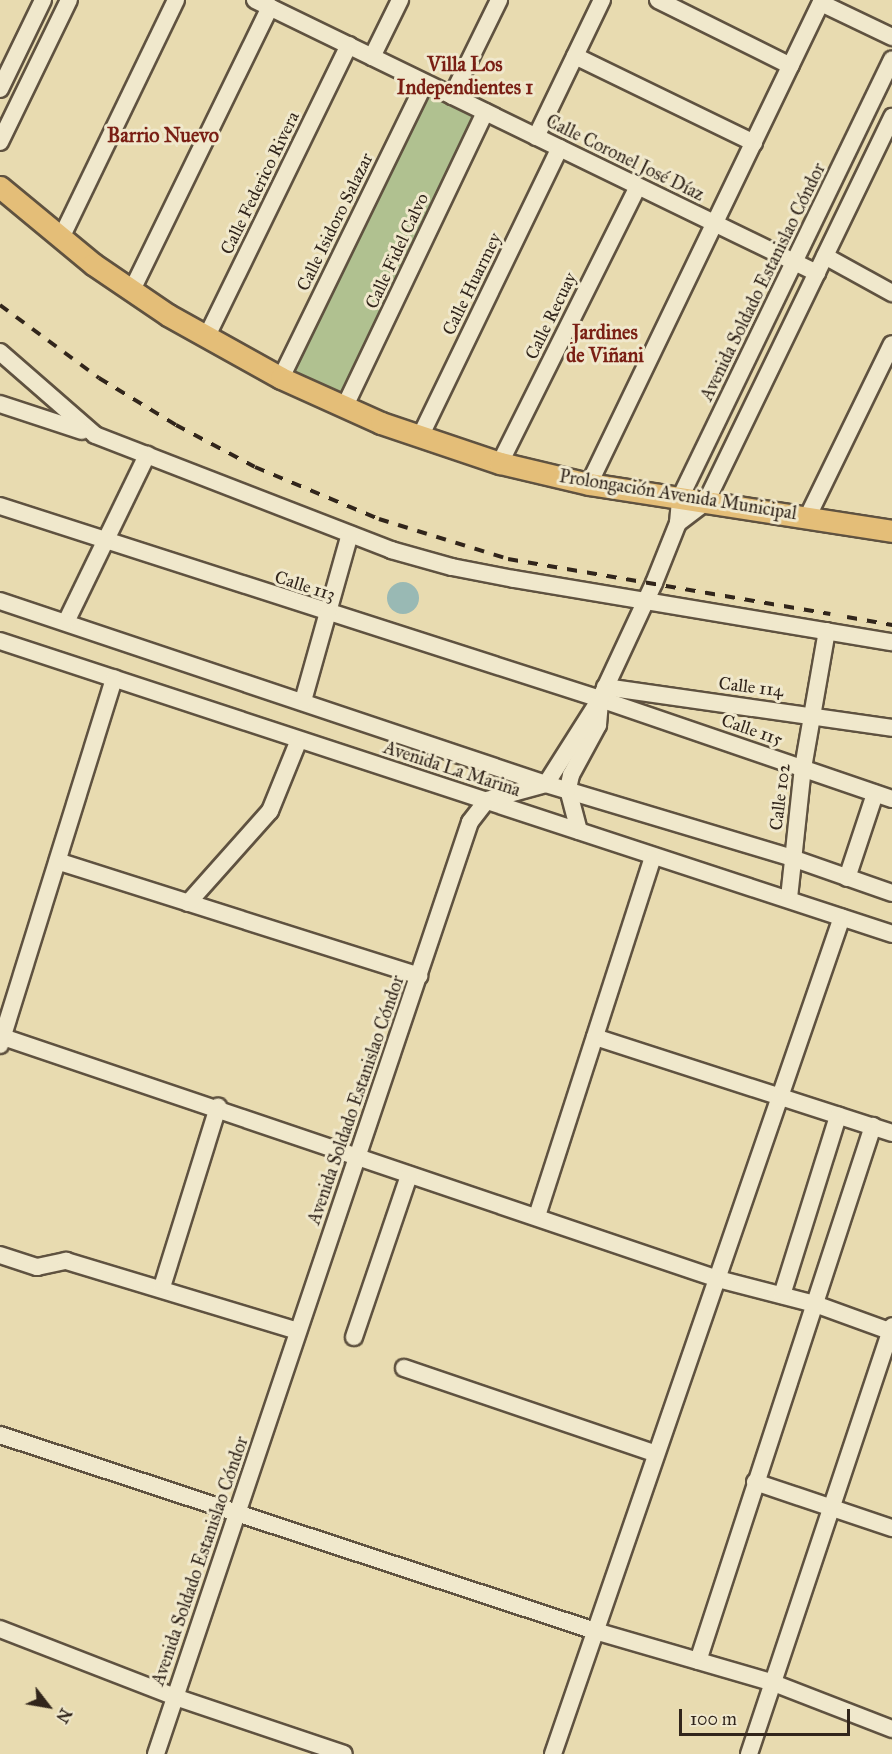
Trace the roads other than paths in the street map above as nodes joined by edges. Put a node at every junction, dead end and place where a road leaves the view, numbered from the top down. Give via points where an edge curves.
1 (43, 0) edge
2 (69, 0) edge
3 (176, 0) edge
4 (400, 0) edge
5 (499, 0) edge
6 (602, 0) edge
7 (658, 0) edge
8 (822, 1) edge
9 (262, 4) edge
10 (892, 37) edge
11 (349, 45) junction
12 (575, 56) junction
13 (372, 57) junction
14 (892, 60) edge
15 (791, 66) junction
16 (425, 82) junction
17 (0, 89) edge
18 (452, 96) junction
19 (485, 112) junction
20 (892, 117) edge
21 (536, 137) junction
22 (0, 142) edge
23 (754, 142) junction
24 (560, 148) junction
25 (638, 186) junction
26 (0, 187) edge
27 (715, 223) junction
28 (61, 238) junction
29 (825, 256) junction
30 (794, 262) junction
31 (817, 273) junction
32 (132, 291) junction
33 (892, 293) edge
34 (206, 338) junction
35 (892, 344) edge
36 (0, 352) edge
37 (280, 378) junction
38 (0, 404) edge
39 (344, 408) junction
40 (95, 435) junction
41 (420, 437) junction
42 (147, 455) junction
43 (500, 463) junction
44 (589, 484) junction
45 (680, 498) junction
46 (706, 502) junction
47 (0, 506) edge
48 (808, 516) junction
49 (678, 523) junction
50 (892, 531) edge
51 (350, 534) junction
52 (106, 539) junction
53 (647, 600) junction
54 (0, 601) edge
55 (329, 614) junction
56 (66, 622) junction
57 (827, 631) junction
58 (0, 641) edge
59 (892, 642) edge
60 (114, 678) junction
61 (602, 693) junction
62 (303, 701) junction
63 (811, 714) junction
64 (892, 728) edge
65 (298, 742) junction
66 (803, 768) junction
67 (546, 784) junction
68 (568, 789) junction
69 (875, 794) junction
70 (892, 799) edge
71 (487, 800) junction
72 (579, 831) junction
73 (653, 857) junction
74 (792, 858) junction
75 (60, 862) junction
76 (847, 878) junction
77 (892, 893) edge
78 (789, 898) junction
79 (188, 903) junction
80 (842, 917) junction
81 (892, 934) edge
82 (419, 976) junction
83 (595, 1037) junction
84 (1, 1040) edge
85 (780, 1095) junction
86 (218, 1107) junction
87 (838, 1116) junction
88 (873, 1126) junction
89 (892, 1133) edge
90 (357, 1158) junction
91 (409, 1175) junction
92 (537, 1216) junction
93 (0, 1255) edge
94 (718, 1279) junction
95 (162, 1287) junction
96 (782, 1295) junction
97 (815, 1304) junction
98 (891, 1330) edge
99 (298, 1331) junction
100 (354, 1337) dead end
101 (404, 1368) dead end
102 (0, 1435) edge
103 (656, 1454) junction
104 (755, 1482) junction
105 (833, 1508) junction
106 (237, 1515) junction
107 (892, 1528) edge
108 (0, 1629) edge
109 (595, 1631) junction
110 (698, 1661) junction
111 (771, 1682) junction
112 (175, 1697) junction
113 (892, 1729) edge
114 (156, 1754) edge
115 (344, 1754) edge
116 (553, 1754) edge
117 (748, 1754) edge

1 - 17 street
2 - 22 street
3 - 28 street
4 - 13 street
5 - 18 street
6 - 12 street
7 - 15 street
8 - 10 street
8 - 15 street
9 - 11 street, Calle Coronel José Díaz
9 - 32 street
11 - 13 street, Calle Coronel José Díaz
11 - 34 street, Calle Federico Rivera
12 - 21 street
12 - 23 street
13 - 16 street, Calle Coronel José Díaz
14 - 30 street, Avenida Soldado Estanislao Cóndor
15 - 23 street
16 - 18 street, Calle Coronel José Díaz
16 - 37 street, Calle Isidoro Salazar
18 - 19 street, Calle Coronel José Díaz
19 - 21 street, Calle Coronel José Díaz
19 - 39 street, Calle Fidel Calvo
20 - 29 street
21 - 24 street, Calle Coronel José Díaz
23 - 27 street
24 - 25 street, Calle Coronel José Díaz
24 - 41 street, Calle Huarmey
25 - 27 street, Calle Coronel José Díaz
25 - 43 street, Calle Recuay
26 - 28 main road, Prolongación Avenida Municipal
27 - 30 street, Calle Coronel José Díaz
27 - 44 street
28 - 32 main road, Prolongación Avenida Municipal
29 - 31 street
29 - 33 street
30 - 31 street, Calle Coronel José Díaz
30 - 45 street, Avenida Soldado Estanislao Cóndor
31 - 46 street
32 - 34 main road, Prolongación Avenida Municipal
34 - 37 main road, Prolongación Avenida Municipal
35 - 48 street
36 - 40 street
37 - 39 main road, Prolongación Avenida Municipal
38 - 40 street
39 - 41 main road, Prolongación Avenida Municipal
40 - 42 street
41 - 43 main road, Prolongación Avenida Municipal
42 - 51 street
42 - 52 street
43 - 44 main road, Prolongación Avenida Municipal
44 - 45 main road, Prolongación Avenida Municipal
45 - 46 main road, Prolongación Avenida Municipal
45 - 49 street, Avenida Soldado Estanislao Cóndor
46 - 48 main road, Prolongación Avenida Municipal
46 - 49 street
47 - 52 street, Calle 113
48 - 50 main road, Prolongación Avenida Municipal
49 - 53 street, Avenida Soldado Estanislao Cóndor
51 - 53 street via 452,567
51 - 55 street
52 - 55 street, Calle 113
52 - 56 street
53 - 57 street
53 - 61 street, Avenida Soldado Estanislao Cóndor
54 - 56 street, Avenida La Marina
55 - 61 street, Calle 113
55 - 62 street
56 - 62 street, Avenida La Marina
57 - 59 street
57 - 63 street, Calle 102
58 - 60 street, Avenida La Marina
60 - 65 street, Avenida La Marina
60 - 75 street
61 - 63 street, Calle 114
61 - 66 street, Calle 115
61 - 67 street, Avenida Soldado Estanislao Cóndor
61 - 68 street via 598,725 571,775
62 - 67 street, Avenida La Marina
63 - 64 street, Calle 114
63 - 66 street, Calle 102
65 - 71 street, Avenida La Marina
65 - 79 street via 270,811
66 - 69 street, Calle 115
66 - 74 street, Calle 102
67 - 68 street, Avenida La Marina
67 - 71 street
68 - 72 street
68 - 74 street, Avenida La Marina
69 - 70 street, Calle 115
69 - 76 street
71 - 72 street, Avenida La Marina
71 - 82 street, Avenida Soldado Estanislao Cóndor via 470,822
72 - 73 street, Avenida La Marina
73 - 78 street, Avenida La Marina
73 - 83 street
74 - 76 street, Avenida La Marina
74 - 78 street, Calle 102
75 - 79 street
75 - 84 street
76 - 77 street, Avenida La Marina
78 - 80 street, Avenida La Marina
79 - 82 street
80 - 81 street, Avenida La Marina
80 - 85 street
82 - 90 street, Avenida Soldado Estanislao Cóndor
83 - 85 street
83 - 92 street
84 - 86 street
85 - 87 street
85 - 94 street
86 - 90 street
86 - 95 street
87 - 88 street
87 - 96 street
88 - 89 street
88 - 97 street
90 - 91 street
90 - 99 street, Avenida Soldado Estanislao Cóndor
91 - 92 street
91 - 100 street
92 - 94 street
93 - 95 street via 37,1266 66,1261
94 - 96 street
94 - 103 street
95 - 99 street
96 - 97 street
97 - 98 street
97 - 104 street
98 - 105 street
99 - 106 street, Avenida Soldado Estanislao Cóndor
101 - 103 street
102 - 106 street
103 - 109 street
104 - 105 street
104 - 110 street
105 - 107 street
105 - 111 street
106 - 109 street
106 - 112 street, Avenida Soldado Estanislao Cóndor
108 - 112 street
109 - 110 street
109 - 116 street
110 - 111 street
111 - 113 street
111 - 117 street
112 - 114 street, Avenida Soldado Estanislao Cóndor
112 - 115 street

